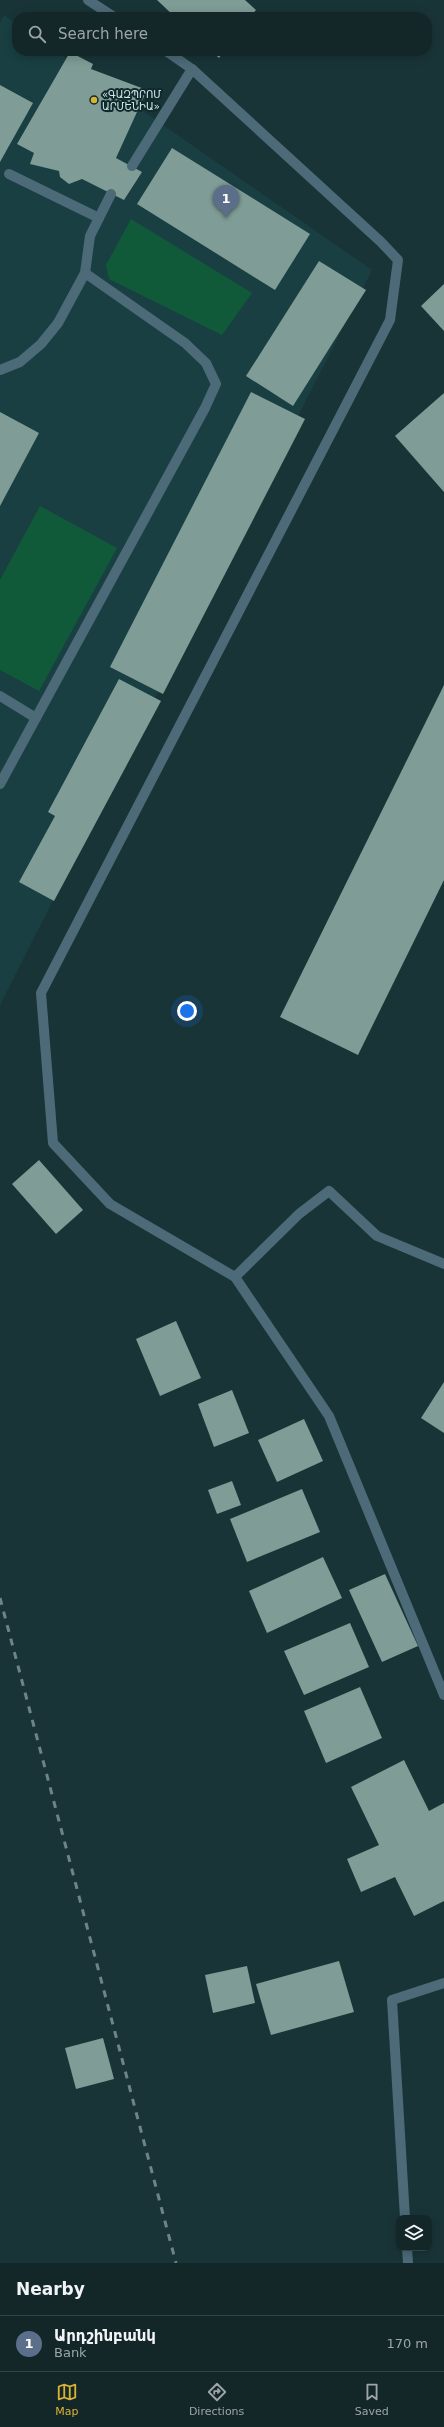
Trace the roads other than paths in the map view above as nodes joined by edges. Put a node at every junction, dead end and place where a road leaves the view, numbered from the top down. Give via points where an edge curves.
1 (88, 0) edge
2 (106, 12) edge
3 (173, 56) edge
4 (192, 69) junction
5 (132, 166) dead end
6 (10, 174) dead end
7 (111, 194) dead end
8 (99, 218) junction
9 (85, 273) junction
10 (0, 370) edge
11 (0, 696) edge
12 (36, 718) junction
13 (0, 784) edge
14 (444, 1264) edge
15 (235, 1277) junction
16 (444, 1695) edge
17 (444, 1982) edge
18 (405, 2215) edge
19 (407, 2251) edge
20 (408, 2263) edge

1 - 2 lane
3 - 4 lane
4 - 5 lane
4 - 15 lane via 398,260 390,320 41,993 53,1144 110,1204
6 - 8 lane
7 - 8 lane
8 - 9 lane via 90,236
9 - 10 lane via 58,323 41,344 20,362
9 - 12 lane via 185,343 206,363 216,384 206,408
11 - 12 lane
12 - 13 lane
14 - 15 lane via 377,1236 329,1191 299,1214
15 - 16 lane via 329,1416
17 - 18 lane via 392,2000
19 - 20 lane

